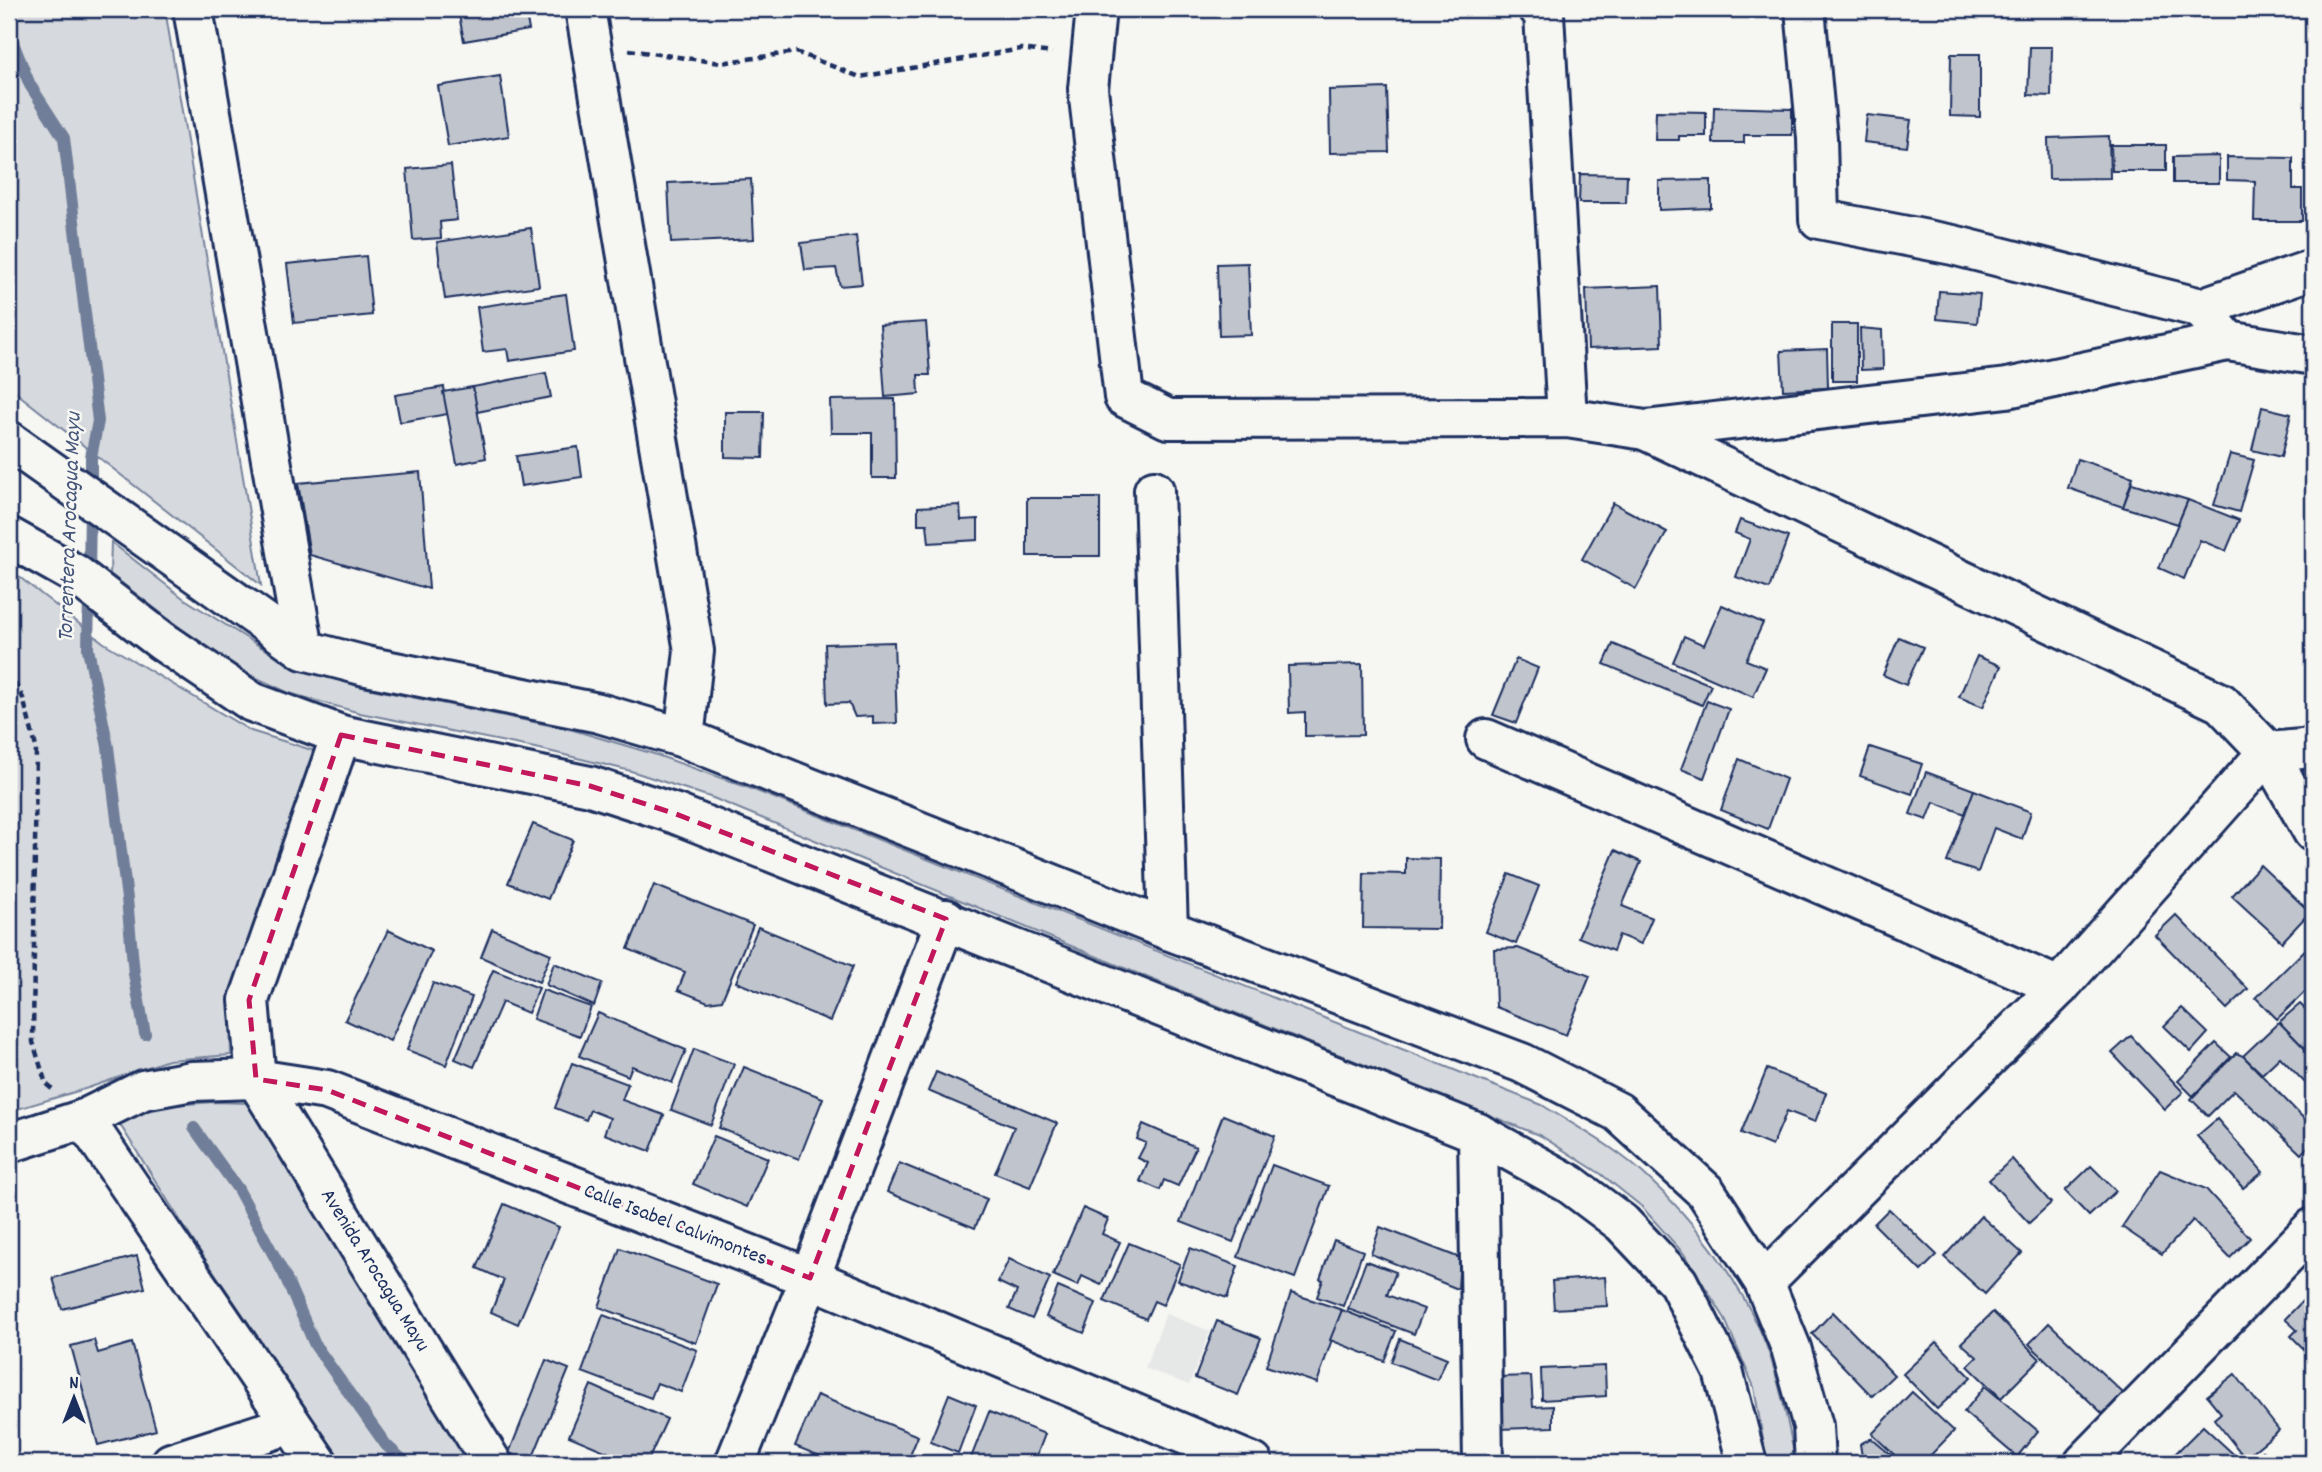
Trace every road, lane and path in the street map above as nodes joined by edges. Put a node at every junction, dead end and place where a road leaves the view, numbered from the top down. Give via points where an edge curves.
1 (193, 9) edge
2 (1096, 9) edge
3 (1539, 9) edge
4 (1805, 9) edge
5 (588, 27) edge
6 (1091, 59) junction
7 (2313, 269) edge
8 (2201, 308) junction
9 (2228, 341) junction
10 (2313, 355) edge
11 (1567, 418) junction
12 (1645, 429) junction
13 (10, 445) edge
14 (1154, 490) dead end
15 (9, 537) edge
16 (304, 650) junction
17 (9, 672) edge
18 (341, 735) junction
19 (684, 738) junction
20 (1486, 739) dead end
21 (2313, 748) edge
22 (2268, 752) junction
23 (2313, 832) edge
24 (946, 919) junction
25 (1168, 930) junction
26 (2059, 987) junction
27 (256, 1079) junction
28 (84, 1119) junction
29 (1478, 1133) junction
30 (9, 1143) edge
31 (2313, 1228) edge
32 (810, 1278) junction
33 (1764, 1282) junction
34 (291, 1424) junction
35 (171, 1463) edge
36 (318, 1463) edge
37 (492, 1463) edge
38 (735, 1463) edge
39 (1253, 1463) edge
40 (1483, 1463) edge
41 (1746, 1463) edge
42 (1815, 1463) edge
43 (2084, 1463) edge

1 - 16 street
2 - 6 street
3 - 11 street via 1544,14
4 - 8 street via 1819,219 1953,245
5 - 6 path via 721,63 796,52 860,77 1021,49
5 - 19 street via 694,651
6 - 11 street via 1088,89 1124,397 1168,419
7 - 8 street
8 - 9 street
9 - 10 street
9 - 12 street via 2007,388
11 - 12 street
12 - 22 street via 2221,703
13 - 16 street
14 - 25 street
15 - 18 street via 75,574 252,702
16 - 19 street via 599,713
17 - 28 path via 23,698 36,747 33,1042 46,1084
18 - 24 street via 590,786 676,814
18 - 27 street via 249,1000
19 - 25 street
20 - 26 street
21 - 22 street
22 - 23 street
22 - 26 street
24 - 29 street
24 - 32 street
25 - 33 street via 1522,1063 1618,1112 1706,1192
26 - 33 street
27 - 28 street, Calle Isabel Calvimontes via 192,1081 143,1090
27 - 32 street, Calle Isabel Calvimontes via 327,1090
27 - 37 street, Avenida Arocagua Mayu
28 - 30 street, Calle Isabel Calvimontes
28 - 34 street
29 - 40 street
29 - 41 street via 1570,1184 1622,1223 1678,1282 1723,1371
31 - 43 street
32 - 38 street
32 - 39 street, Calle Isabel Calvimontes
33 - 42 street via 1806,1400
34 - 35 street
34 - 36 street

